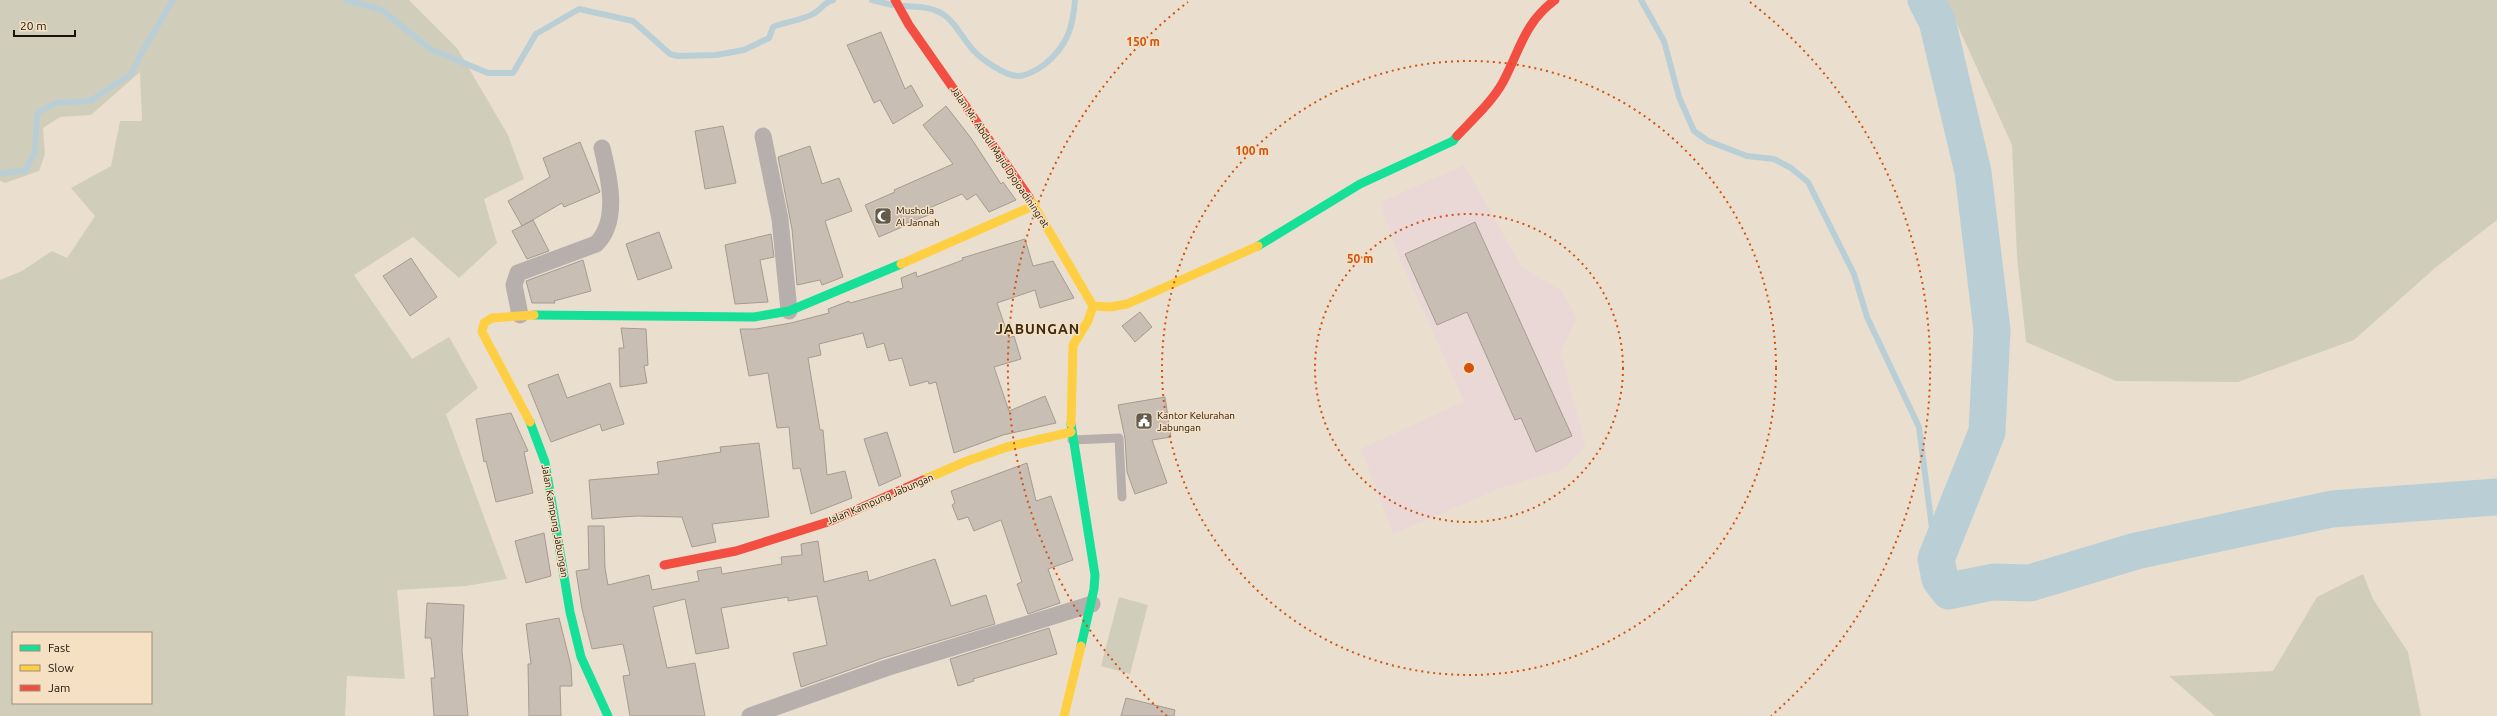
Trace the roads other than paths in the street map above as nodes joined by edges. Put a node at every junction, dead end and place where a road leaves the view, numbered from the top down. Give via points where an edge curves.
1 (895, 0) edge
2 (1555, 0) edge
3 (763, 136) dead end
4 (602, 148) dead end
5 (1035, 205) junction
6 (1093, 306) junction
7 (789, 311) junction
8 (520, 315) junction
9 (1071, 436) junction
10 (1122, 497) dead end
11 (664, 565) dead end
12 (1092, 604) junction
13 (608, 716) edge
14 (750, 716) edge
15 (1064, 716) edge

1 - 5 street, Jalan Mr. Abdul Majid Djojoadiningrat via 909,25
2 - 6 street via 1539,12 1527,30 1502,83 1453,141 1360,184 1253,249 1127,304
3 - 7 street via 780,219
4 - 8 street via 610,179 608,226 604,237 596,244 518,273 514,285
5 - 6 street, Jalan Mr. Abdul Majid Djojoadiningrat
5 - 7 street, Jalan Kampung Jabungan via 948,245
6 - 9 street via 1088,321 1073,345
7 - 8 street, Jalan Kampung Jabungan via 754,317
8 - 13 street, Jalan Kampung Jabungan via 492,318 484,323 482,332 533,427 545,462 581,657
9 - 10 lane via 1118,438
9 - 11 street, Jalan Kampung Jabungan via 1007,447 967,461 831,521 736,551
9 - 12 street via 1095,575
12 - 14 street via 892,666
12 - 15 street

